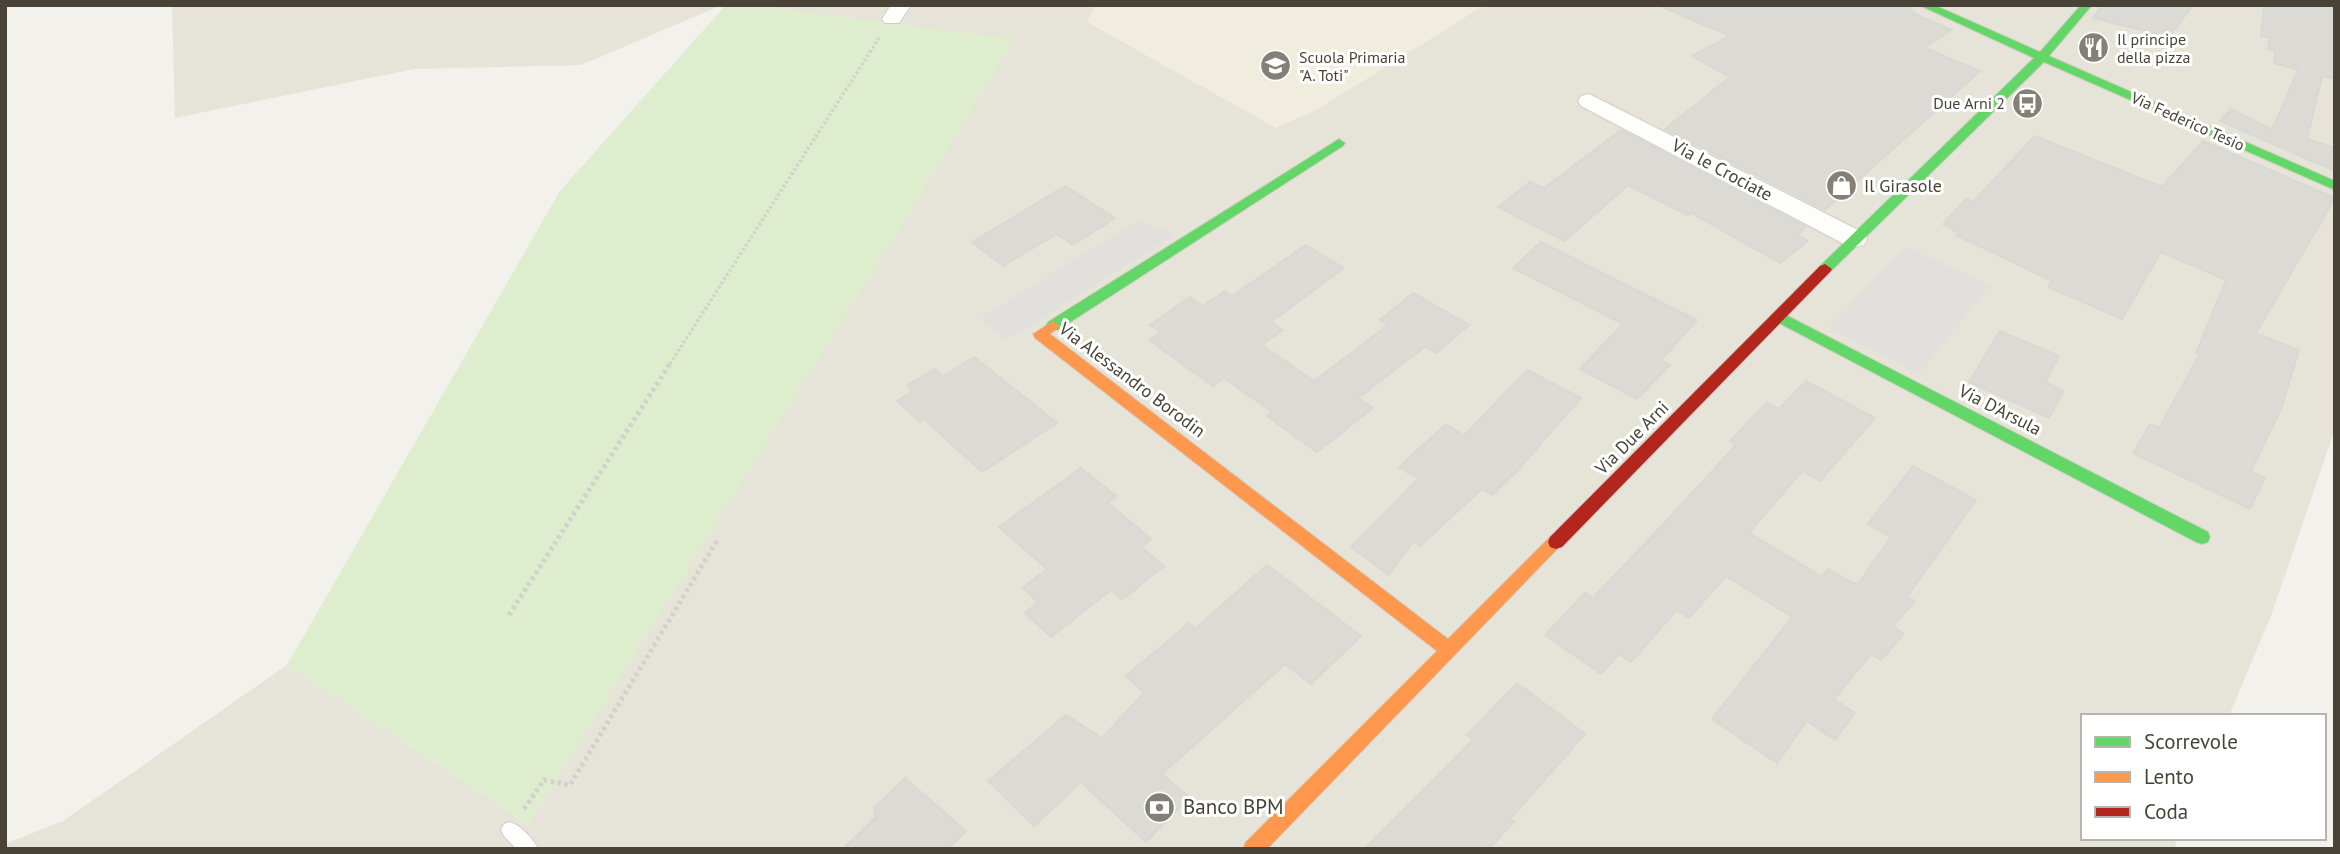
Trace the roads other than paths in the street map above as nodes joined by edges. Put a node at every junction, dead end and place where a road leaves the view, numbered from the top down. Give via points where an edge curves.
1 (1924, 5) edge
2 (2087, 5) edge
3 (2042, 57) junction
4 (1589, 101) dead end
5 (1339, 143) dead end
6 (2335, 186) edge
7 (1855, 239) junction
8 (1780, 317) junction
9 (2202, 537) dead end
10 (1449, 650) junction
11 (510, 830) road end
12 (529, 849) edge
13 (1253, 849) edge

1 - 3 street, Via Federico Tesio
2 - 3 street, Via Due Arni
3 - 6 street, Via Federico Tesio
3 - 7 street, Via Due Arni
4 - 7 street, Via le Crociate
5 - 10 street, Via Alessandro Borodin via 1040,334
7 - 8 street, Via Due Arni
8 - 9 street, Via D'Arsula
8 - 10 street, Via Due Arni
10 - 13 street, Via Due Arni
11 - 12 lane

